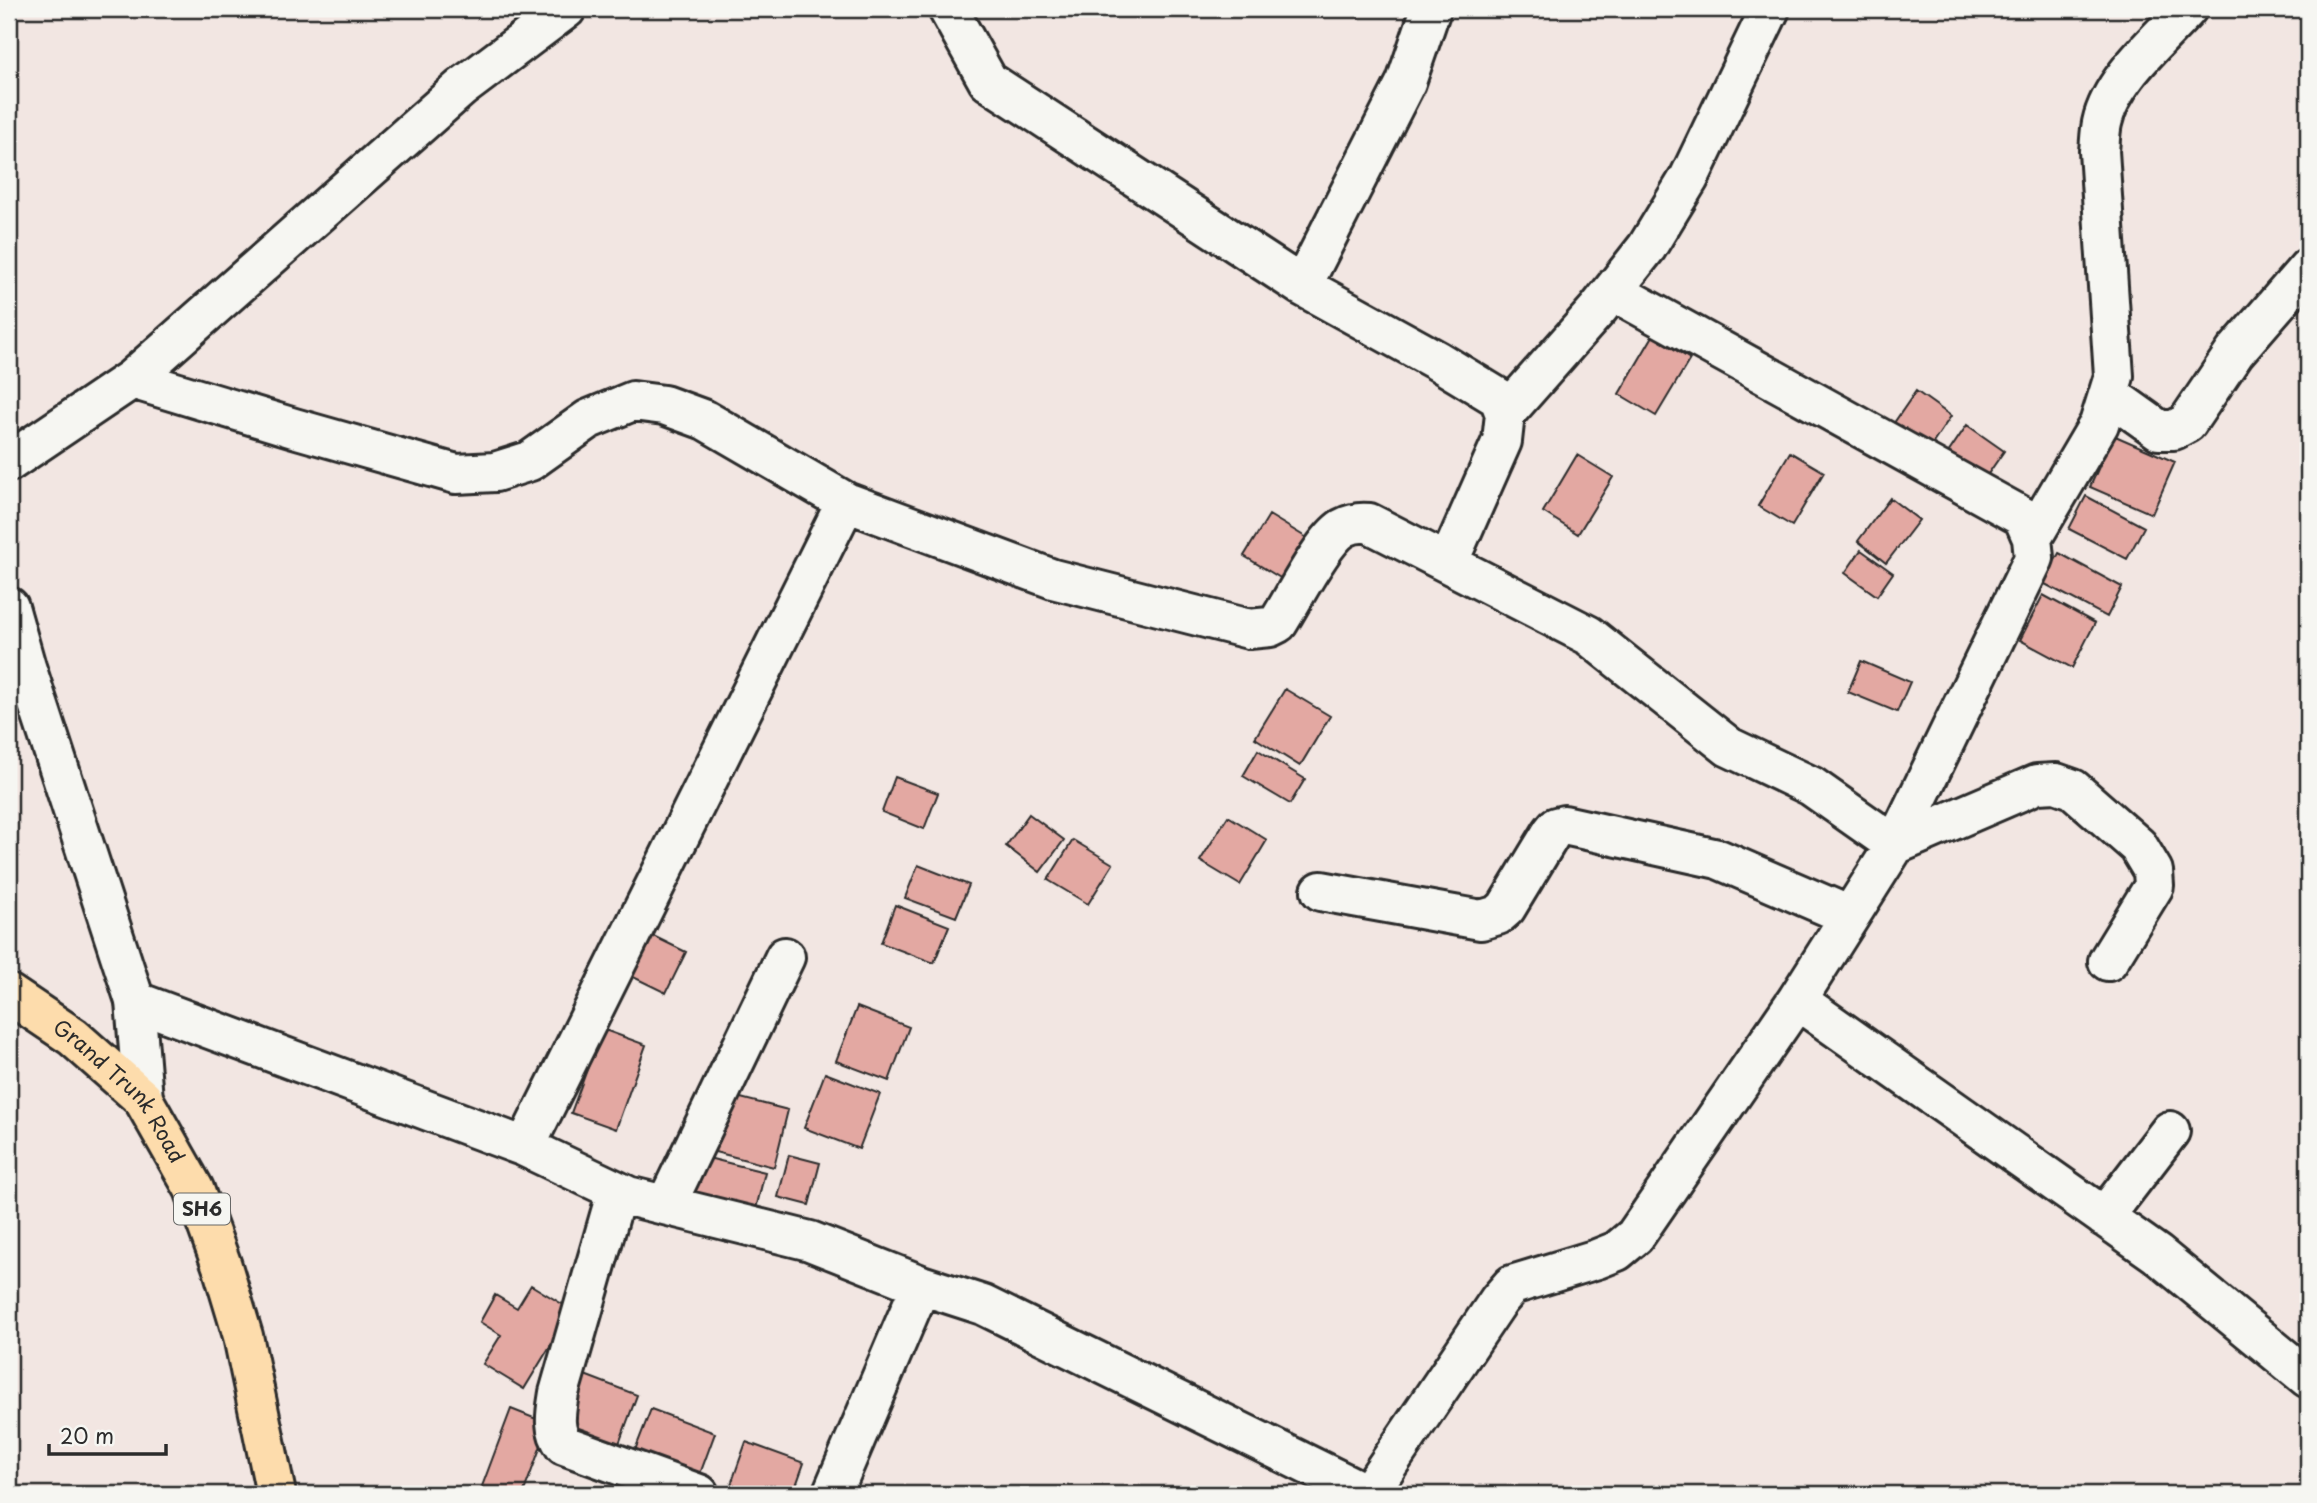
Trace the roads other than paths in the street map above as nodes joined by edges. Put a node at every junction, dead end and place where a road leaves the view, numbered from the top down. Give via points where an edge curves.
1 (566, 9) edge
2 (948, 9) edge
3 (1431, 9) edge
4 (1770, 9) edge
5 (2187, 9) edge
6 (2308, 268) edge
7 (1301, 286) junction
8 (1613, 291) junction
9 (132, 379) junction
10 (2110, 395) junction
11 (1505, 414) junction
12 (9, 462) edge
13 (846, 502) junction
14 (2032, 538) junction
15 (1448, 563) junction
16 (9, 607) edge
17 (1895, 845) junction
18 (1321, 891) dead end
19 (1850, 916) junction
20 (785, 957) dead end
21 (2108, 961) dead end
22 (9, 994) edge
23 (1797, 1000) junction
24 (135, 1001) junction
25 (144, 1099) junction
26 (2170, 1132) dead end
27 (525, 1147) junction
28 (617, 1191) junction
29 (666, 1205) junction
30 (2104, 1217) junction
31 (921, 1285) junction
32 (2308, 1378) edge
33 (276, 1494) edge
34 (699, 1494) edge
35 (832, 1494) edge
36 (1368, 1494) edge

1 - 9 street via 461,88
2 - 7 street via 988,81
3 - 7 street via 1406,82
4 - 8 street via 1689,178 1647,247
5 - 10 street via 2126,75 2102,123 2099,151 2114,352
6 - 10 street via 2235,352 2187,423 2174,430 2159,430
7 - 11 street via 1499,398
8 - 11 street
8 - 14 street via 2023,517
9 - 12 street
9 - 13 street via 456,474 495,472 530,461 589,419 633,401 664,405 705,420
10 - 14 street via 2099,424
11 - 15 street via 1503,441
13 - 15 street via 1053,579 1249,629 1278,623 1329,542 1356,522 1369,523
13 - 27 street
14 - 17 street via 2034,558
15 - 17 street via 1588,635 1729,747 1811,786
16 - 24 street
17 - 19 street
17 - 21 street via 2038,784 2056,783 2073,789 2138,846 2153,871 2154,886
18 - 19 street via 1481,920 1506,908 1552,832 1564,825 1717,859
19 - 23 street
20 - 29 street
22 - 25 main road, Grand Trunk Road / SH6 via 73,1037
23 - 30 street
23 - 36 street via 1635,1236 1617,1251 1513,1285
24 - 25 street
24 - 27 street
25 - 33 main road, Grand Trunk Road / SH6 via 194,1189 222,1266 243,1336
26 - 30 street
27 - 28 street
28 - 29 street
28 - 34 street via 558,1393 557,1436 564,1446
29 - 31 street via 810,1241
30 - 32 street via 2157,1254
31 - 35 street
31 - 36 street via 983,1305

